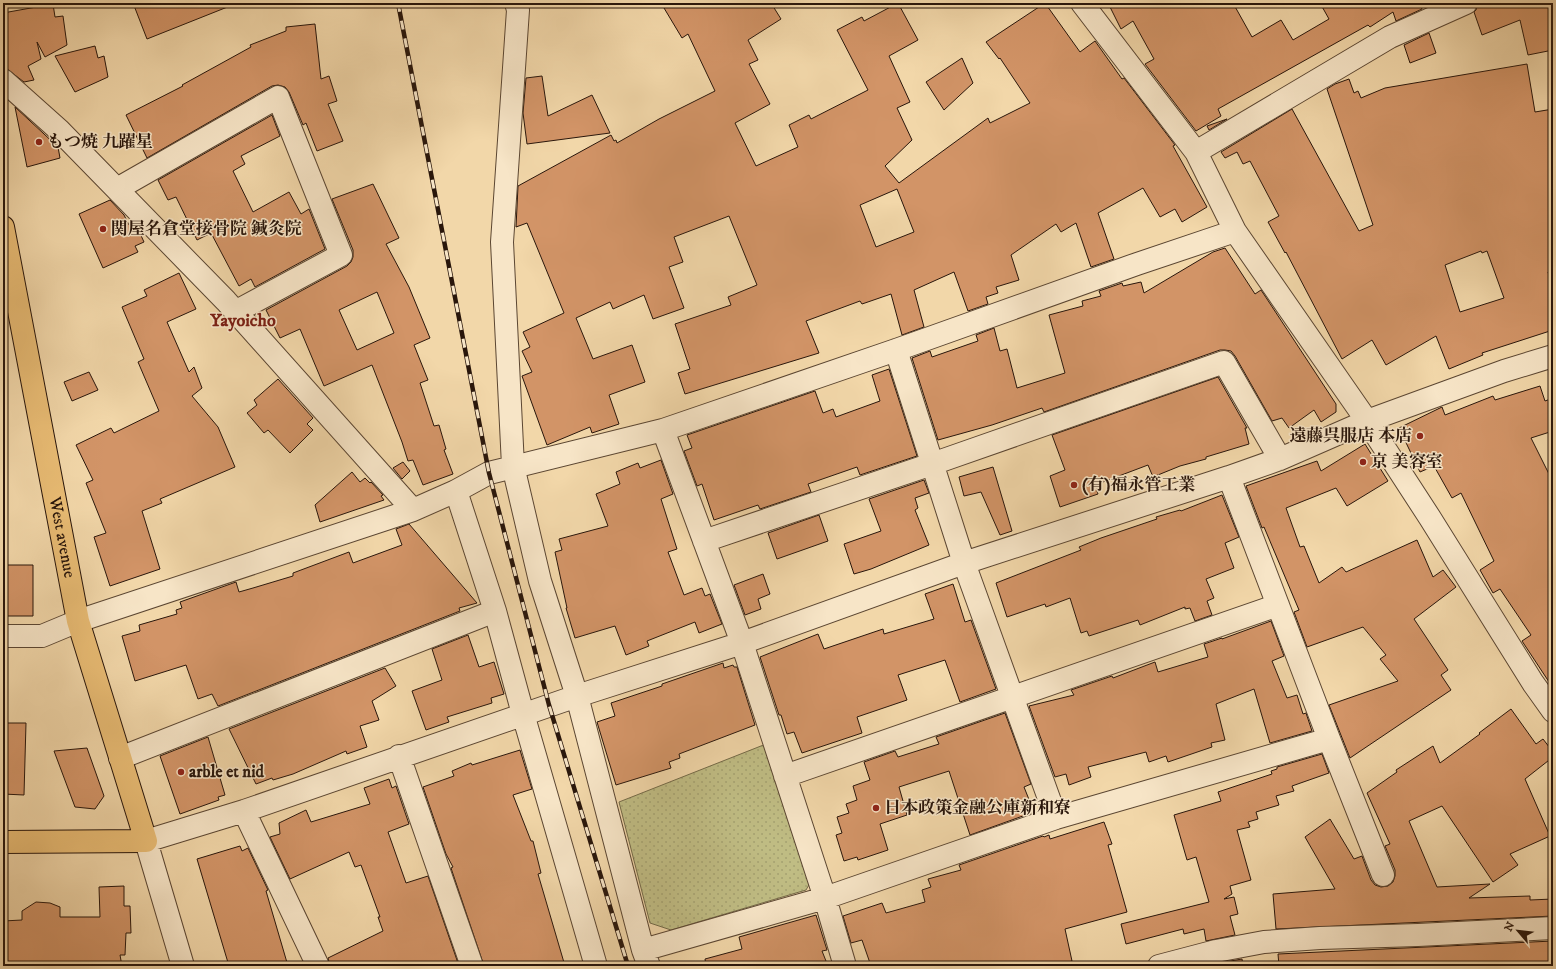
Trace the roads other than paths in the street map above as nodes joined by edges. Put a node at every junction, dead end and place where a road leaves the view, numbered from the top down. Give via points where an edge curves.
1 (516, 3) edge
2 (1082, 3) edge
3 (1466, 3) edge
4 (3, 80) edge
5 (1196, 152) junction
6 (116, 189) junction
7 (3, 227) edge
8 (1236, 231) junction
9 (235, 312) junction
10 (896, 350) junction
11 (1553, 356) edge
12 (1367, 421) junction
13 (663, 430) junction
14 (1280, 459) junction
15 (932, 464) junction
16 (514, 466) junction
17 (1229, 477) junction
18 (456, 491) junction
19 (413, 510) junction
20 (704, 541) junction
21 (964, 563) junction
22 (1278, 606) junction
23 (495, 611) junction
24 (78, 622) junction
25 (3, 636) edge
26 (742, 643) junction
27 (577, 696) junction
28 (1012, 697) junction
29 (1553, 711) edge
30 (523, 714) junction
31 (1329, 739) junction
32 (399, 756) junction
33 (120, 758) junction
34 (785, 776) junction
35 (244, 811) junction
36 (1056, 818) junction
37 (146, 841) junction
38 (3, 842) edge
39 (1383, 875) dead end
40 (825, 898) junction
41 (1553, 928) edge
42 (646, 958) edge
43 (183, 966) edge
44 (318, 966) edge
45 (472, 966) edge
46 (596, 966) edge
47 (845, 966) edge
48 (1159, 966) edge

1 - 16 street via 518,10 502,242
2 - 5 street
3 - 5 street via 1390,36
4 - 6 street via 59,130
5 - 8 street
6 - 9 street
6 - 9 street via 278,97 341,255
7 - 24 highway, West avenue
8 - 10 street
8 - 12 street
9 - 19 street
10 - 13 street
10 - 15 street
11 - 12 street via 1504,371
12 - 14 street
12 - 29 street
13 - 16 street
13 - 20 street
14 - 15 street via 1224,362
14 - 17 street
15 - 20 street
15 - 21 street
16 - 18 street via 489,473
16 - 27 street via 540,581
17 - 21 street
17 - 22 street
18 - 19 street
18 - 23 street
19 - 24 street
20 - 26 street
21 - 26 street
21 - 28 street
22 - 28 street
22 - 31 street
23 - 30 street
23 - 33 street
24 - 25 street via 42,636
24 - 33 highway, West avenue
26 - 27 street
26 - 34 street
27 - 30 street
27 - 42 street
28 - 34 street
28 - 36 street
30 - 32 street
30 - 46 street
31 - 36 street
31 - 39 street
32 - 35 street
32 - 45 street
33 - 37 highway, West avenue
34 - 40 street
35 - 37 street
35 - 44 street
36 - 40 street
37 - 38 highway
37 - 43 street
40 - 42 street
40 - 47 street
41 - 48 street via 1264,942

